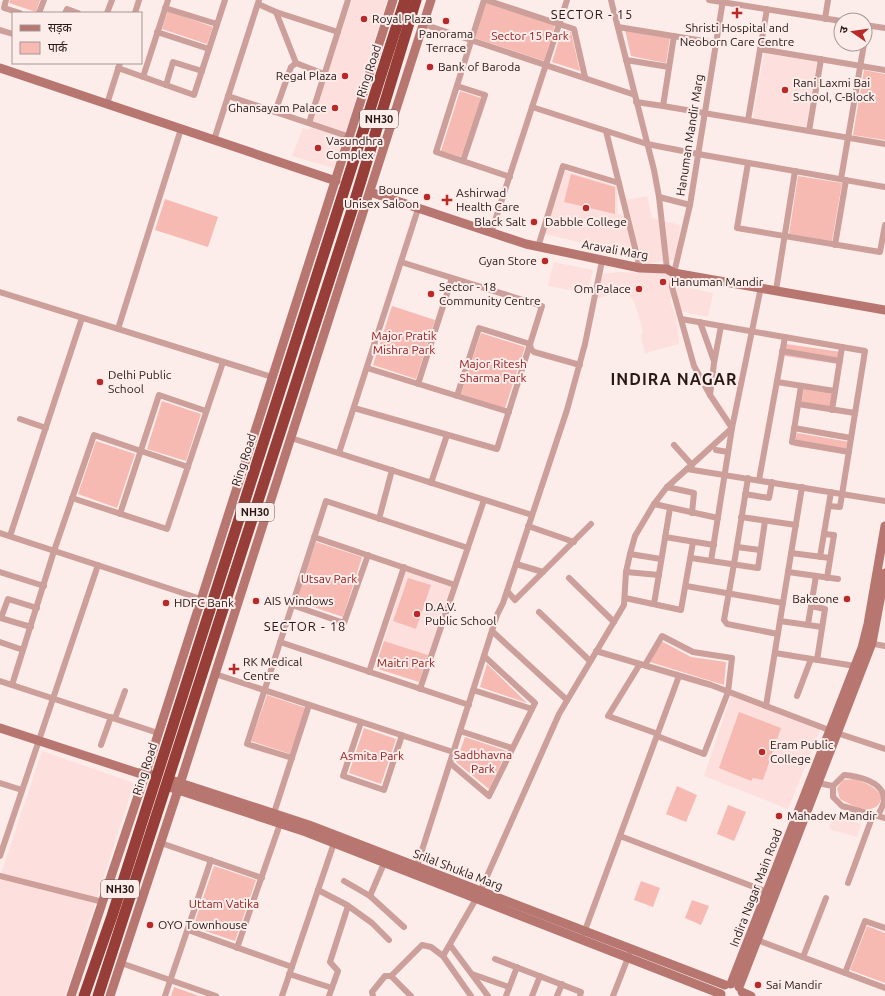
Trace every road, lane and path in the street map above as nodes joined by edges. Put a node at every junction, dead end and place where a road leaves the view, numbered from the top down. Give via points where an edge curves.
1 (6, 0) edge
2 (44, 0) edge
3 (112, 0) edge
4 (139, 0) edge
5 (168, 0) edge
6 (225, 0) edge
7 (348, 0) edge
8 (393, 0) edge
9 (405, 0) edge
10 (416, 0) edge
11 (431, 0) edge
12 (485, 0) edge
13 (567, 0) edge
14 (611, 0) edge
15 (709, 0) edge
16 (828, 0) edge
17 (723, 1) edge
18 (258, 2) edge
19 (165, 8) junction
20 (767, 9) junction
21 (17, 12) edge
22 (39, 12) edge
23 (66, 12) edge
24 (75, 12) edge
25 (107, 12) edge
26 (135, 12) edge
27 (276, 12) junction
28 (825, 19) junction
29 (833, 20) edge
30 (217, 24) junction
31 (423, 24) junction
32 (559, 24) junction
33 (873, 26) edge
34 (618, 27) junction
35 (885, 28) edge
36 (0, 30) edge
37 (158, 32) junction
38 (338, 32) junction
39 (12, 34) edge
40 (674, 36) junction
41 (472, 39) junction
42 (716, 43) junction
43 (209, 49) junction
44 (760, 49) junction
45 (863, 52) edge
46 (821, 59) junction
47 (626, 60) junction
48 (296, 63) junction
49 (546, 64) junction
50 (119, 66) edge
51 (860, 66) junction
52 (669, 67) junction
53 (0, 68) edge
54 (885, 70) edge
55 (202, 71) junction
56 (324, 74) junction
57 (143, 77) junction
58 (585, 77) junction
59 (166, 85) junction
60 (457, 86) junction
61 (635, 95) junction
62 (228, 96) junction
63 (636, 102) junction
64 (107, 104) junction
65 (663, 106) junction
66 (532, 107) junction
67 (275, 112) junction
68 (705, 113) junction
69 (748, 120) junction
70 (309, 123) junction
71 (181, 129) junction
72 (606, 131) junction
73 (809, 131) junction
74 (350, 137) junction
75 (848, 137) junction
76 (214, 140) junction
77 (647, 144) junction
78 (885, 144) edge
79 (698, 154) junction
80 (463, 161) junction
81 (748, 163) junction
82 (795, 171) junction
83 (510, 177) junction
84 (843, 179) junction
85 (336, 181) junction
86 (619, 183) junction
87 (885, 187) edge
88 (370, 192) junction
89 (659, 197) junction
90 (690, 205) junction
91 (418, 209) junction
92 (885, 224) edge
93 (491, 233) junction
94 (784, 236) junction
95 (835, 245) junction
96 (538, 247) junction
97 (602, 261) junction
98 (401, 262) junction
99 (640, 268) junction
100 (670, 271) junction
101 (452, 278) junction
102 (760, 287) junction
103 (776, 290) junction
104 (0, 292) edge
105 (885, 310) edge
106 (82, 318) junction
107 (681, 319) junction
108 (700, 322) junction
109 (721, 326) junction
110 (118, 329) junction
111 (752, 331) junction
112 (785, 337) junction
113 (530, 344) junction
114 (842, 347) junction
115 (782, 351) junction
116 (840, 361) junction
117 (223, 362) junction
118 (714, 363) junction
119 (580, 365) junction
120 (367, 368) junction
121 (272, 377) junction
122 (777, 382) junction
123 (418, 384) junction
124 (801, 386) junction
125 (835, 391) junction
126 (710, 395) junction
127 (457, 396) junction
128 (798, 404) junction
129 (354, 408) junction
130 (832, 410) junction
131 (206, 411) junction
132 (509, 412) junction
133 (855, 413) junction
134 (20, 419) dead end
135 (46, 428) junction
136 (732, 428) junction
137 (794, 428) junction
138 (447, 435) junction
139 (290, 438) junction
140 (851, 438) junction
141 (674, 445) dead end
142 (716, 450) dead end
143 (141, 451) junction
144 (728, 452) junction
145 (849, 452) junction
146 (339, 453) junction
147 (188, 467) junction
148 (689, 467) junction
149 (392, 470) junction
150 (724, 475) junction
151 (748, 478) junction
152 (760, 480) junction
153 (772, 482) junction
154 (431, 483) junction
155 (666, 487) junction
156 (802, 487) junction
157 (831, 492) junction
158 (745, 494) junction
159 (842, 494) junction
160 (72, 498) junction
161 (484, 500) junction
162 (885, 501) edge
163 (654, 504) junction
164 (828, 506) junction
165 (670, 508) junction
166 (692, 513) junction
167 (120, 514) junction
168 (532, 515) junction
169 (741, 517) junction
170 (718, 518) junction
171 (379, 519) junction
172 (765, 520) junction
173 (591, 524) dead end
174 (796, 525) junction
175 (528, 526) junction
176 (885, 526) edge
177 (0, 533) edge
178 (824, 534) junction
179 (10, 536) junction
180 (314, 537) junction
181 (665, 537) junction
182 (574, 542) junction
183 (693, 542) junction
184 (714, 545) junction
185 (737, 547) junction
186 (468, 548) junction
187 (760, 550) junction
188 (54, 551) junction
189 (791, 553) junction
190 (630, 554) junction
191 (368, 555) junction
192 (820, 557) junction
193 (691, 558) junction
194 (830, 558) junction
195 (661, 559) junction
196 (712, 561) junction
197 (516, 564) junction
198 (734, 564) junction
199 (98, 565) junction
200 (404, 567) junction
201 (0, 572) edge
202 (543, 572) junction
203 (626, 572) junction
204 (788, 572) junction
205 (885, 573) edge
206 (659, 576) junction
207 (816, 576) junction
208 (569, 578) dead end
209 (828, 578) junction
210 (838, 579) dead end
211 (455, 584) junction
212 (44, 586) junction
213 (686, 586) junction
214 (507, 591) junction
215 (730, 594) junction
216 (625, 598) junction
217 (201, 599) junction
218 (783, 603) junction
219 (654, 604) junction
220 (292, 605) junction
221 (811, 606) junction
222 (36, 608) junction
223 (539, 612) dead end
224 (1, 618) edge
225 (780, 621) junction
226 (614, 622) junction
227 (808, 624) junction
228 (31, 627) junction
229 (822, 627) junction
230 (492, 631) junction
231 (778, 634) junction
232 (0, 642) edge
233 (280, 642) junction
234 (868, 643) junction
235 (885, 646) edge
236 (23, 650) junction
237 (596, 651) junction
238 (775, 653) junction
239 (484, 656) junction
240 (814, 660) junction
241 (590, 661) junction
242 (643, 665) junction
243 (855, 666) junction
244 (369, 672) junction
245 (215, 674) junction
246 (679, 676) junction
247 (0, 681) edge
248 (12, 685) junction
249 (420, 689) junction
250 (264, 690) junction
251 (473, 690) junction
252 (125, 692) dead end
253 (728, 692) junction
254 (797, 696) dead end
255 (53, 698) junction
256 (567, 700) junction
257 (309, 705) junction
258 (469, 705) junction
259 (766, 706) junction
260 (532, 709) junction
261 (113, 718) junction
262 (361, 722) junction
263 (0, 728) edge
264 (460, 731) junction
265 (834, 732) junction
266 (158, 733) junction
267 (402, 735) junction
268 (657, 735) junction
269 (39, 741) junction
270 (101, 745) dead end
271 (512, 748) junction
272 (885, 749) edge
273 (453, 752) junction
274 (292, 758) junction
275 (450, 763) junction
276 (142, 775) junction
277 (156, 779) junction
278 (0, 783) edge
279 (167, 783) junction
280 (818, 783) junction
281 (179, 786) junction
282 (833, 786) junction
283 (22, 790) junction
284 (876, 815) junction
285 (272, 817) junction
286 (885, 818) edge
287 (282, 820) junction
288 (620, 836) junction
289 (336, 839) junction
290 (161, 843) junction
291 (0, 856) edge
292 (386, 859) junction
293 (211, 860) junction
294 (415, 870) junction
295 (0, 876) edge
296 (262, 878) junction
297 (344, 881) dead end
298 (848, 883) dead end
299 (318, 890) junction
300 (771, 894) junction
301 (478, 895) junction
302 (370, 896) junction
303 (826, 898) dead end
304 (103, 902) junction
305 (348, 906) junction
306 (404, 927) dead end
307 (885, 928) edge
308 (188, 930) junction
309 (583, 936) junction
310 (389, 940) dead end
311 (757, 940) junction
312 (450, 944) junction
313 (237, 948) junction
314 (630, 954) junction
315 (443, 956) junction
316 (803, 957) junction
317 (495, 959) dead end
318 (121, 963) junction
319 (292, 967) junction
320 (517, 967) junction
321 (845, 973) junction
322 (289, 974) junction
323 (472, 974) junction
324 (390, 976) junction
325 (540, 976) junction
326 (171, 980) junction
327 (562, 984) junction
328 (509, 987) junction
329 (332, 988) junction
330 (885, 988) edge
331 (736, 989) edge
332 (721, 995) edge
333 (71, 996) edge
334 (84, 996) edge
335 (98, 996) edge
336 (110, 996) edge
337 (166, 996) edge
338 (216, 996) edge
339 (282, 996) edge
340 (329, 996) edge
341 (373, 996) edge
342 (411, 996) edge
343 (471, 996) edge
344 (488, 996) edge
345 (506, 996) edge
346 (532, 996) edge
347 (557, 996) edge
348 (580, 996) edge
349 (613, 996) edge
350 (751, 996) edge

1 - 21 street via 4,8
2 - 22 street
3 - 25 street
4 - 26 street
5 - 19 street
6 - 30 street
7 - 38 street
8 - 74 street
9 - 277 highway, Ring Road / NH30
10 - 279 highway, Ring Road / NH30
11 - 31 street
12 - 32 street
12 - 41 street
13 - 32 street
14 - 34 street
15 - 17 street
16 - 28 street
17 - 20 street
17 - 42 street, Hanuman Mandir Marg
18 - 27 street
18 - 62 street
19 - 30 street
19 - 37 street
20 - 28 street
20 - 44 street
23 - 24 street via 67,9
27 - 38 street
27 - 48 street
28 - 29 street
30 - 43 street
31 - 41 street
31 - 88 street
32 - 49 street
32 - 58 street via 574,29
33 - 35 street
34 - 40 street
34 - 47 street
36 - 39 street
37 - 43 street
37 - 57 street
38 - 56 street
40 - 42 street
40 - 52 street
41 - 49 street
41 - 60 street
42 - 68 street, Hanuman Mandir Marg
43 - 55 street
44 - 46 street
44 - 69 street
45 - 51 street
46 - 51 street
46 - 73 street
47 - 52 street
47 - 61 street
48 - 56 street
48 - 67 street via 291,67
49 - 58 street
49 - 66 street
50 - 57 street
50 - 64 street
51 - 54 street
51 - 75 street
52 - 65 street
53 - 64 street
55 - 59 street via 174,62
55 - 59 street via 194,95
56 - 70 street
57 - 59 street
58 - 61 street
60 - 80 street via 436,152
60 - 80 street via 485,95
61 - 63 street
62 - 67 street
62 - 76 street
63 - 65 street
63 - 77 street
64 - 71 street
65 - 68 street
66 - 72 street
66 - 83 street
67 - 70 street
68 - 69 street
68 - 79 street, Hanuman Mandir Marg
69 - 73 street
70 - 74 street
71 - 76 street
71 - 110 street
72 - 77 street
72 - 86 street
73 - 75 street
74 - 85 street
75 - 78 street
75 - 84 street
76 - 85 street
77 - 79 street
77 - 89 street
79 - 81 street
79 - 90 street, Hanuman Mandir Marg
80 - 83 street
81 - 82 street
81 - 94 street via 737,228
82 - 84 street
82 - 94 street
83 - 93 street
84 - 87 street
84 - 95 street
85 - 121 street
86 - 96 street via 563,166
86 - 99 street
88 - 91 street, Aravali Marg
88 - 139 street
89 - 90 street
89 - 100 street
90 - 100 street, Hanuman Mandir Marg
91 - 93 street, Aravali Marg
91 - 98 street
92 - 95 street via 880,252
93 - 96 street, Aravali Marg
94 - 95 street
94 - 103 street
96 - 97 street, Aravali Marg
97 - 99 street, Aravali Marg
97 - 119 street
98 - 101 street
98 - 120 street
99 - 100 street, Aravali Marg
100 - 102 street, Aravali Marg
100 - 107 street
101 - 113 street via 542,306
101 - 123 street
102 - 103 street, Aravali Marg
102 - 111 street
103 - 105 street, Aravali Marg
104 - 106 street
106 - 110 street
106 - 135 street
107 - 108 street
107 - 126 street via 694,366
108 - 109 street
108 - 118 street
109 - 111 street
109 - 118 street
110 - 117 street
111 - 112 street
111 - 136 street
112 - 114 street
112 - 115 street
113 - 119 street via 534,352
113 - 127 street via 479,328
113 - 132 street
114 - 116 street
114 - 133 street via 865,351
115 - 116 street
115 - 122 street
116 - 125 street
117 - 121 street
117 - 131 street
118 - 126 street
119 - 168 street
120 - 123 street
120 - 129 street
121 - 217 street
122 - 124 street
122 - 152 street
123 - 127 street
124 - 125 street
124 - 128 street
125 - 130 street
126 - 136 street
127 - 132 street
128 - 130 street
128 - 137 street
129 - 138 street
129 - 146 street
130 - 133 street
131 - 143 street via 159,395
131 - 147 street
132 - 138 street via 497,450
133 - 140 street
134 - 135 street
135 - 179 street
136 - 144 street
136 - 148 street
137 - 140 street
137 - 145 street via 793,443
138 - 154 street
139 - 146 street
139 - 245 street
140 - 145 street
141 - 148 street
142 - 144 street
143 - 147 street
143 - 160 street via 94,435
143 - 167 street
144 - 150 street
145 - 159 street
146 - 149 street
147 - 167 street via 167,529
148 - 150 street
148 - 155 street
149 - 154 street
149 - 171 street
150 - 151 street
150 - 170 street
151 - 152 street
151 - 158 street
152 - 153 street
153 - 156 street
153 - 158 street via 769,498
154 - 161 street
155 - 163 street
155 - 166 street via 694,493
156 - 157 street
156 - 174 street
157 - 159 street
157 - 164 street
158 - 169 street
159 - 162 street
159 - 164 street via 840,508
160 - 167 street
160 - 188 street
161 - 168 street
161 - 186 street
163 - 165 street
163 - 190 street via 635,536
164 - 178 street
165 - 166 street
165 - 181 street
166 - 170 street
168 - 175 street
169 - 172 street
169 - 185 street
170 - 184 street
171 - 180 street via 326,501
171 - 186 street
172 - 174 street
172 - 187 street
173 - 182 street
174 - 189 street
175 - 182 street
175 - 197 street
176 - 234 street, Indira Nagar Main Road via 868,624
177 - 179 street
178 - 192 street
178 - 194 street via 834,535
179 - 188 street
180 - 191 street
180 - 220 street
181 - 183 street
181 - 195 street
182 - 202 street
183 - 184 street
183 - 193 street
184 - 196 street
185 - 187 street
185 - 198 street
186 - 211 street
187 - 198 street via 758,568
188 - 199 street
188 - 212 street
189 - 192 street
189 - 204 street
190 - 195 street
190 - 203 street
191 - 200 street
191 - 220 street via 344,623
192 - 194 street
193 - 196 street
193 - 213 street
194 - 209 street
195 - 206 street
196 - 198 street
197 - 202 street
197 - 214 street
198 - 215 street
199 - 217 street
199 - 255 street
200 - 211 street
200 - 244 street
201 - 212 street
202 - 214 street via 515,600
203 - 206 street
203 - 216 street
204 - 207 street
204 - 218 street
205 - 234 street, Indira Nagar Main Road
206 - 219 street
207 - 209 street
207 - 221 street
208 - 226 street
209 - 210 street
211 - 249 street
212 - 222 street
213 - 215 street
213 - 219 street via 681,610
214 - 230 street
215 - 218 street
215 - 231 street via 724,620 727,624
216 - 219 street
216 - 226 street via 624,605
217 - 266 street
218 - 225 street
220 - 233 street
221 - 227 street
221 - 229 street via 825,609
222 - 224 street via 8,599
222 - 228 street
223 - 241 street
224 - 228 street
225 - 227 street
225 - 231 street
226 - 237 street
227 - 229 street
228 - 236 street
229 - 240 street
230 - 239 street
230 - 256 street
231 - 238 street
232 - 236 street
233 - 244 street
233 - 250 street
234 - 235 street
234 - 243 street, Indira Nagar Main Road
234 - 265 street, Indira Nagar Main Road
236 - 248 street
237 - 241 street
237 - 242 street
238 - 240 street
238 - 259 street
239 - 251 street
239 - 260 street via 534,703
240 - 243 street
240 - 254 street
241 - 256 street
242 - 246 street
242 - 253 street via 662,636 693,652 732,658
242 - 268 street via 608,716
243 - 265 street, Indira Nagar Main Road
244 - 249 street
245 - 250 street
245 - 281 street
246 - 253 street
246 - 268 street
247 - 248 street
248 - 255 street
249 - 258 street
250 - 257 street
250 - 274 street via 247,744
251 - 258 street
251 - 260 street
252 - 261 street
253 - 259 street
253 - 268 street via 704,754
255 - 261 street
255 - 269 street
256 - 301 street
257 - 262 street
257 - 274 street
258 - 264 street
259 - 265 street
260 - 271 street
261 - 266 street
261 - 270 street
262 - 267 street
262 - 267 street via 343,776 384,790
263 - 269 street
264 - 271 street
264 - 273 street
265 - 272 street
265 - 280 street, Indira Nagar Main Road
265 - 300 street, Indira Nagar Main Road
266 - 276 street
267 - 273 street
268 - 288 street
269 - 276 street
269 - 283 street
271 - 275 street via 489,796
273 - 275 street
274 - 285 street
275 - 294 street
276 - 277 street
276 - 304 street
277 - 334 highway, Ring Road / NH30
278 - 283 street
279 - 281 street, Srilal Shukla Marg
279 - 335 highway, Ring Road / NH30
280 - 282 street
280 - 300 street, Indira Nagar Main Road
281 - 285 street, Srilal Shukla Marg
281 - 290 street
282 - 284 street via 834,797 842,806
282 - 284 street via 844,775 859,776 878,785 884,794 884,801
283 - 291 street
284 - 286 street
284 - 298 street
285 - 287 street, Srilal Shukla Marg
287 - 289 street, Srilal Shukla Marg
287 - 296 street
288 - 300 street
288 - 309 street
289 - 292 street, Srilal Shukla Marg
289 - 299 street
290 - 293 street
290 - 318 street
292 - 294 street, Srilal Shukla Marg
292 - 302 street
293 - 296 street
293 - 308 street
294 - 301 street, Srilal Shukla Marg
295 - 304 street
296 - 313 street
297 - 302 street
299 - 305 street
299 - 319 street
300 - 311 street, Indira Nagar Main Road
300 - 331 street, Indira Nagar Main Road
301 - 309 street, Srilal Shukla Marg
301 - 312 street
302 - 306 street
303 - 316 street
304 - 333 street
305 - 310 street via 372,923
305 - 329 street via 330,962 338,971
307 - 321 street via 866,921
308 - 313 street
308 - 326 street
309 - 314 street, Srilal Shukla Marg
311 - 316 street
311 - 331 street, Indira Nagar Main Road
312 - 315 street
312 - 323 street
313 - 319 street
314 - 331 street, Srilal Shukla Marg
314 - 332 street, Srilal Shukla Marg
314 - 349 street
315 - 324 street via 431,947 422,945
315 - 343 street
316 - 321 street
317 - 320 street
318 - 326 street
318 - 336 street
319 - 322 street
320 - 325 street
320 - 328 street
321 - 330 street
322 - 329 street
322 - 339 street
323 - 328 street
323 - 344 street
324 - 341 street via 385,976 372,992
324 - 342 street
325 - 327 street
325 - 346 street
326 - 337 street
326 - 338 street
327 - 347 street
327 - 348 street via 581,992
328 - 345 street
329 - 340 street
331 - 332 street via 721,990
331 - 350 street, Srilal Shukla Marg

